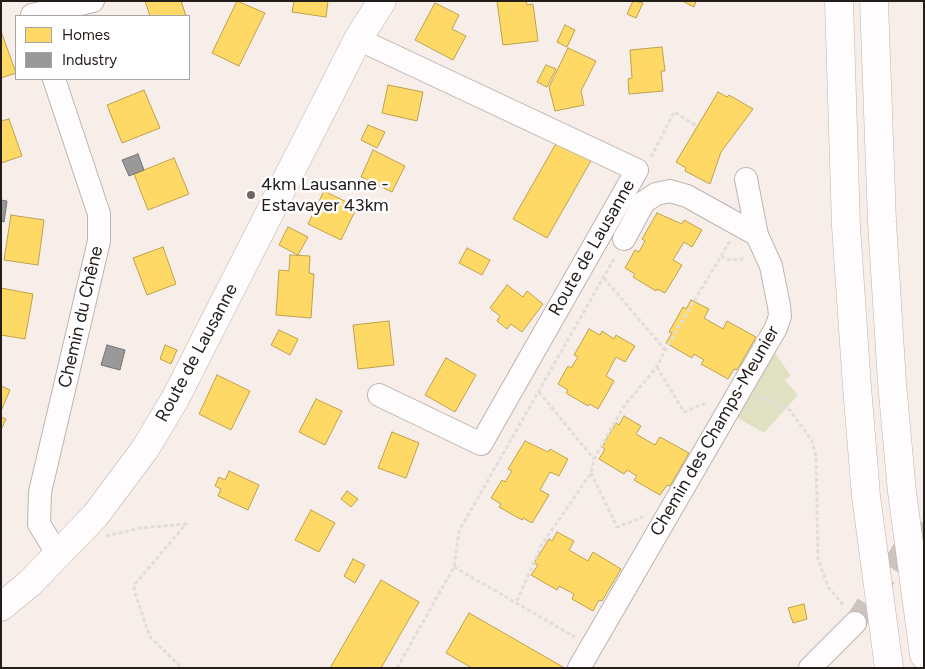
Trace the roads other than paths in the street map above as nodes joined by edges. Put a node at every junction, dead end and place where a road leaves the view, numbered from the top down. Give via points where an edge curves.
1 (92, 1) edge
2 (382, 1) edge
3 (839, 1) edge
4 (874, 1) edge
5 (31, 11) edge
6 (358, 39) junction
7 (54, 80) edge
8 (746, 179) dead end
9 (757, 235) junction
10 (624, 240) road end
11 (379, 395) dead end
12 (58, 555) junction
13 (916, 601) junction
14 (1, 607) edge
15 (851, 616) tunnel mouth
16 (924, 628) edge
17 (924, 655) edge
18 (579, 668) edge
19 (810, 668) edge
20 (889, 668) edge

1 - 5 street
2 - 6 main road, Route de Lausanne
3 - 20 main road via 846,226 856,387 866,496
4 - 13 main road via 889,337 902,492
6 - 11 street, Route de Lausanne via 637,170 481,444
6 - 12 main road, Route de Lausanne via 175,399 119,486
7 - 12 street, Chemin du Chêne via 91,186 100,223 100,242 40,492 39,524
8 - 9 street, Chemin des Champs-Meunier
9 - 10 street via 687,196 670,191 656,194 644,202
9 - 18 street, Chemin des Champs-Meunier via 771,266 780,316 742,390
12 - 14 main road, Route de Lausanne
13 - 16 main road
13 - 17 main road
15 - 19 street

